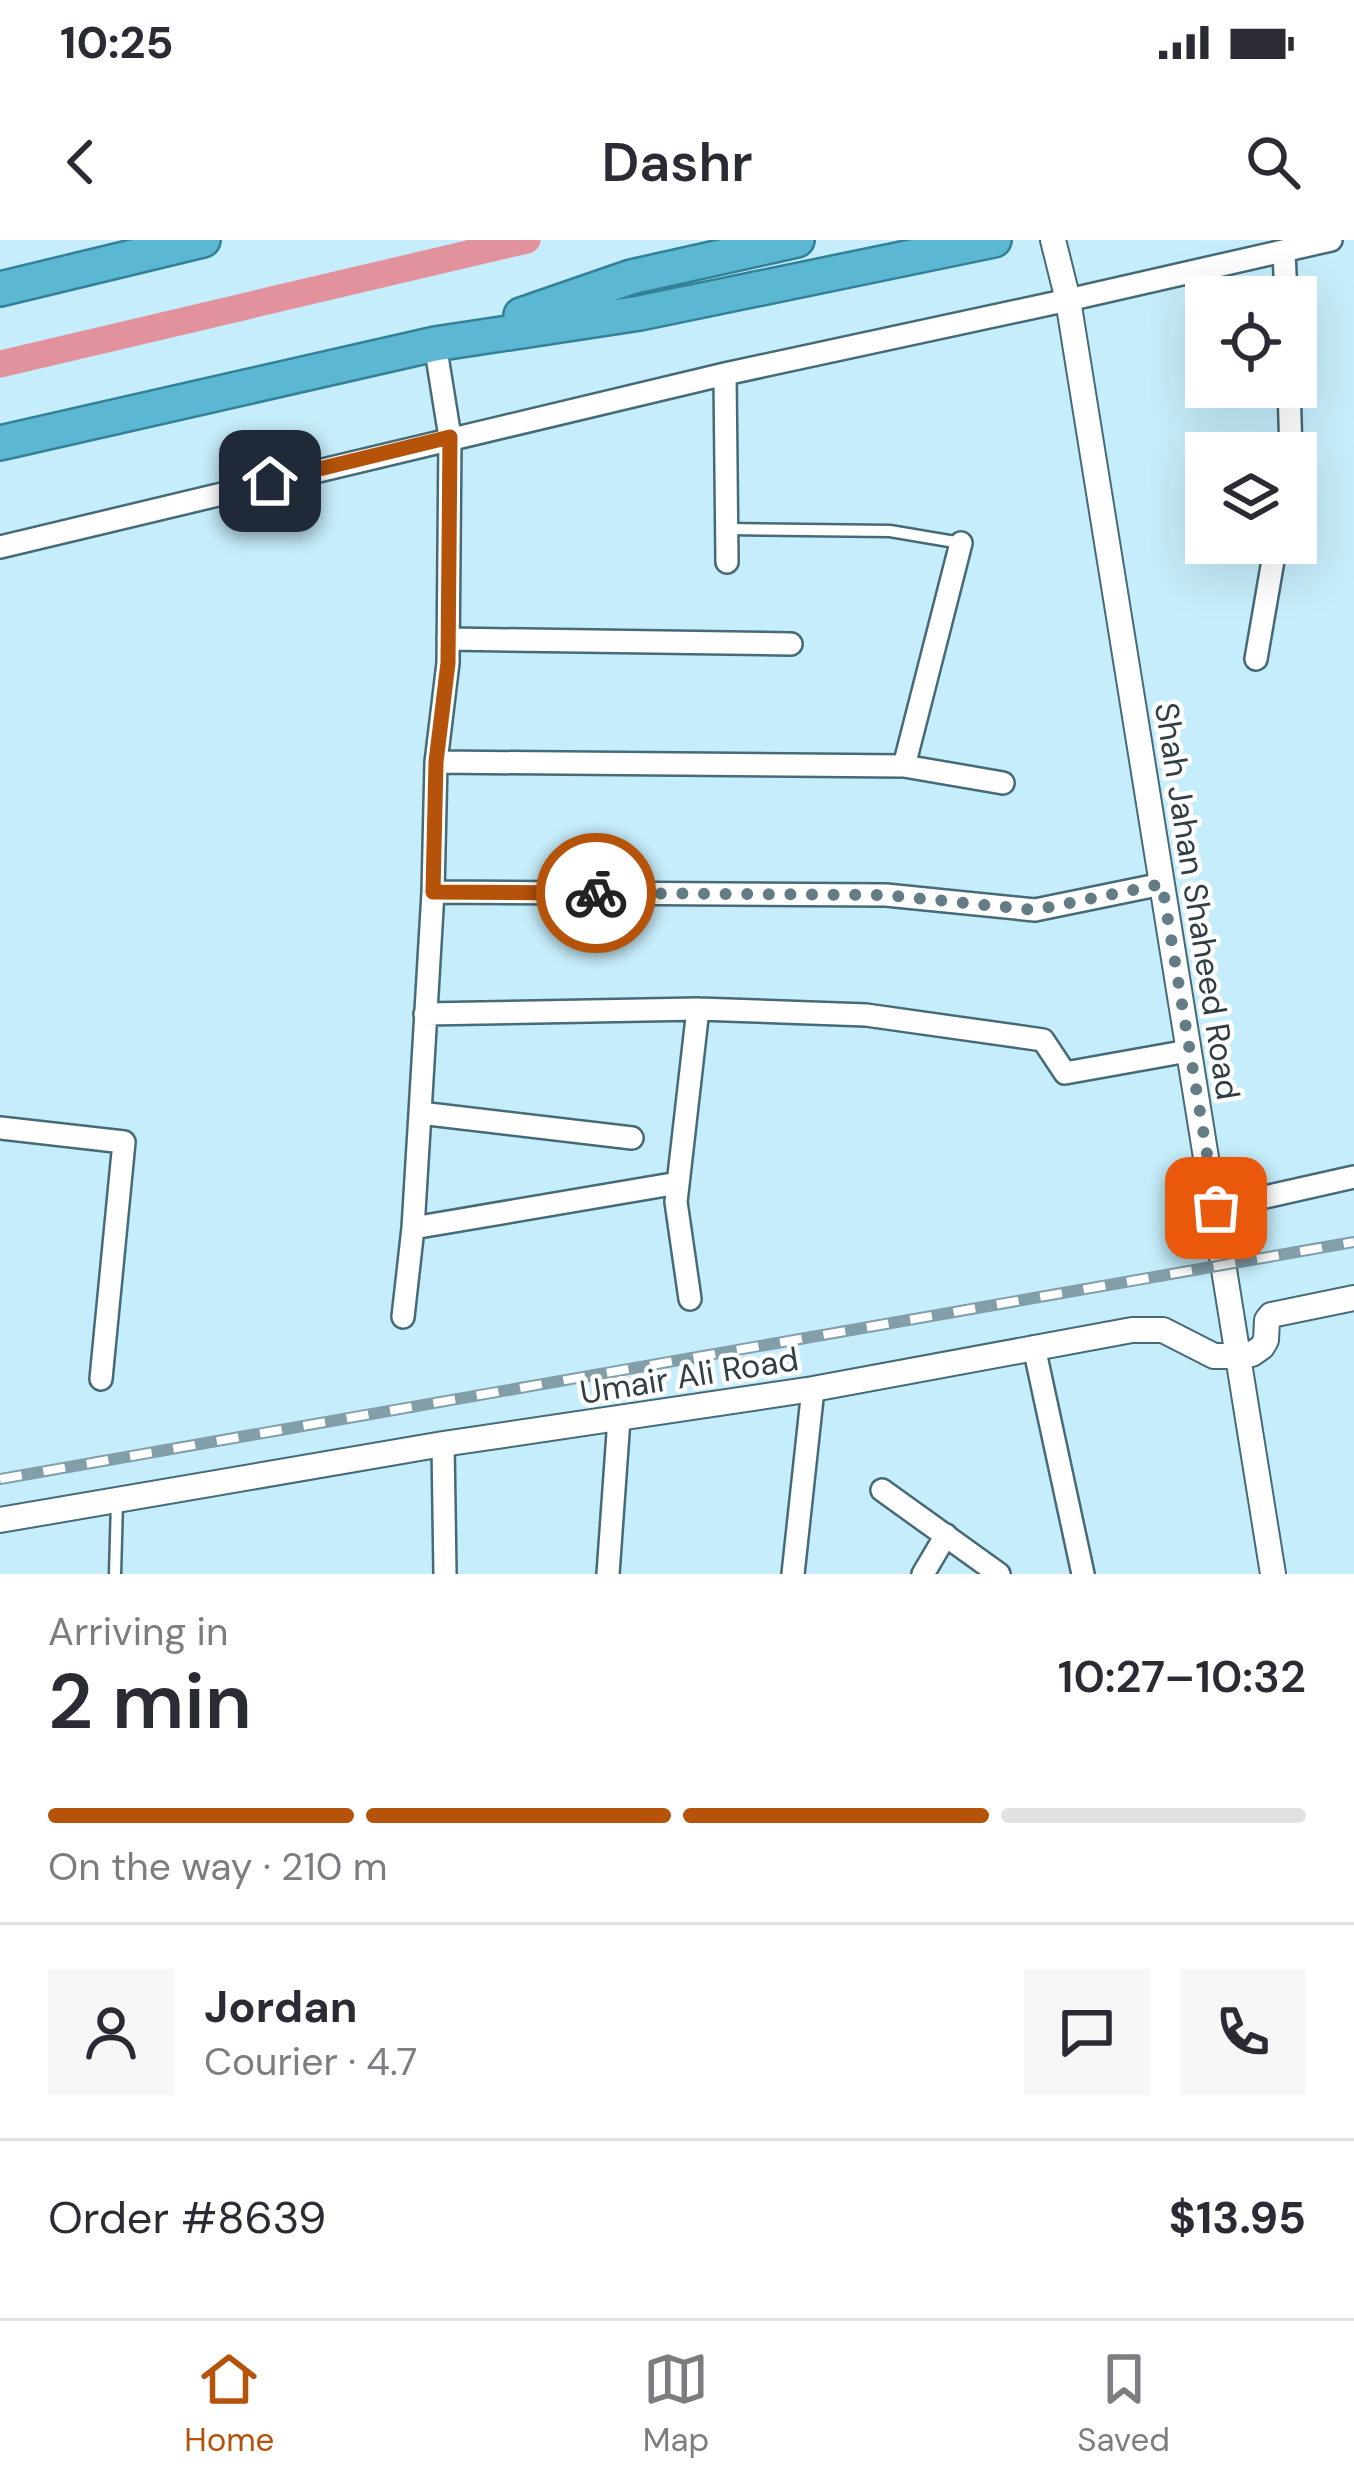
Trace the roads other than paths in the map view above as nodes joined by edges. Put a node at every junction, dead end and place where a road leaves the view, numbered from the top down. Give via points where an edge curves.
1 (202, 240) edge
2 (797, 240) edge
3 (994, 240) edge
4 (1053, 240) edge
5 (1331, 240) edge
6 (1284, 250) junction
7 (1285, 276) edge
8 (1, 283) edge
9 (1068, 300) junction
10 (435, 344) junction
11 (724, 374) junction
12 (450, 437) junction
13 (0, 443) edge
14 (727, 529) junction
15 (961, 543) joint
16 (0, 547) edge
17 (727, 562) dead end
18 (1272, 564) edge
19 (448, 639) junction
20 (791, 644) dead end
21 (1256, 659) dead end
22 (436, 762) junction
23 (904, 766) junction
24 (1003, 783) dead end
25 (1162, 884) junction
26 (433, 892) junction
27 (698, 1009) junction
28 (425, 1014) junction
29 (1189, 1052) junction
30 (420, 1114) junction
31 (0, 1128) edge
32 (632, 1138) dead end
33 (1354, 1178) edge
34 (678, 1183) junction
35 (1216, 1208) junction
36 (413, 1228) junction
37 (1354, 1298) edge
38 (690, 1299) dead end
39 (403, 1317) dead end
40 (1034, 1347) junction
41 (1238, 1356) junction
42 (101, 1378) dead end
43 (812, 1389) junction
44 (620, 1419) junction
45 (443, 1444) junction
46 (882, 1490) dead end
47 (117, 1499) junction
48 (0, 1520) edge
49 (946, 1535) junction
50 (115, 1574) edge
51 (445, 1574) edge
52 (608, 1574) edge
53 (793, 1574) edge
54 (922, 1574) edge
55 (999, 1574) edge
56 (1083, 1574) edge
57 (1273, 1574) edge

1 - 8 highway
2 - 10 highway via 631,278
3 - 10 highway via 640,313
4 - 9 street, Shah Jahan Shaheed Road
5 - 6 street
6 - 7 street
6 - 9 street
9 - 11 street
9 - 25 street, Shah Jahan Shaheed Road
10 - 12 street
10 - 13 highway
11 - 12 street
11 - 14 street
12 - 16 street
12 - 19 street
14 - 15 lane via 890,531
14 - 17 street
15 - 23 street
18 - 21 street
19 - 20 street
19 - 22 street
22 - 23 street
22 - 26 street
23 - 24 street
25 - 26 street via 1035,910 886,895
25 - 29 street, Shah Jahan Shaheed Road
26 - 28 street
27 - 28 street
27 - 29 street via 866,1015 1043,1040 1065,1073
27 - 34 street
28 - 30 street
29 - 35 street, Shah Jahan Shaheed Road
30 - 32 street
30 - 36 street
31 - 42 street via 124,1142
33 - 35 street
34 - 36 street
34 - 38 street
35 - 41 street, Shah Jahan Shaheed Road
36 - 39 street
37 - 41 street via 1270,1315 1262,1347
40 - 41 street, Umair Ali Road via 1148,1329 1214,1356
40 - 43 street, Umair Ali Road
40 - 56 street
41 - 57 street, Shah Jahan Shaheed Road
43 - 44 street, Umair Ali Road
43 - 53 street
44 - 45 street, Umair Ali Road
44 - 52 street
45 - 47 street, Umair Ali Road
45 - 51 street
46 - 49 street
47 - 48 street, Umair Ali Road
47 - 50 lane
49 - 54 street
49 - 55 street

